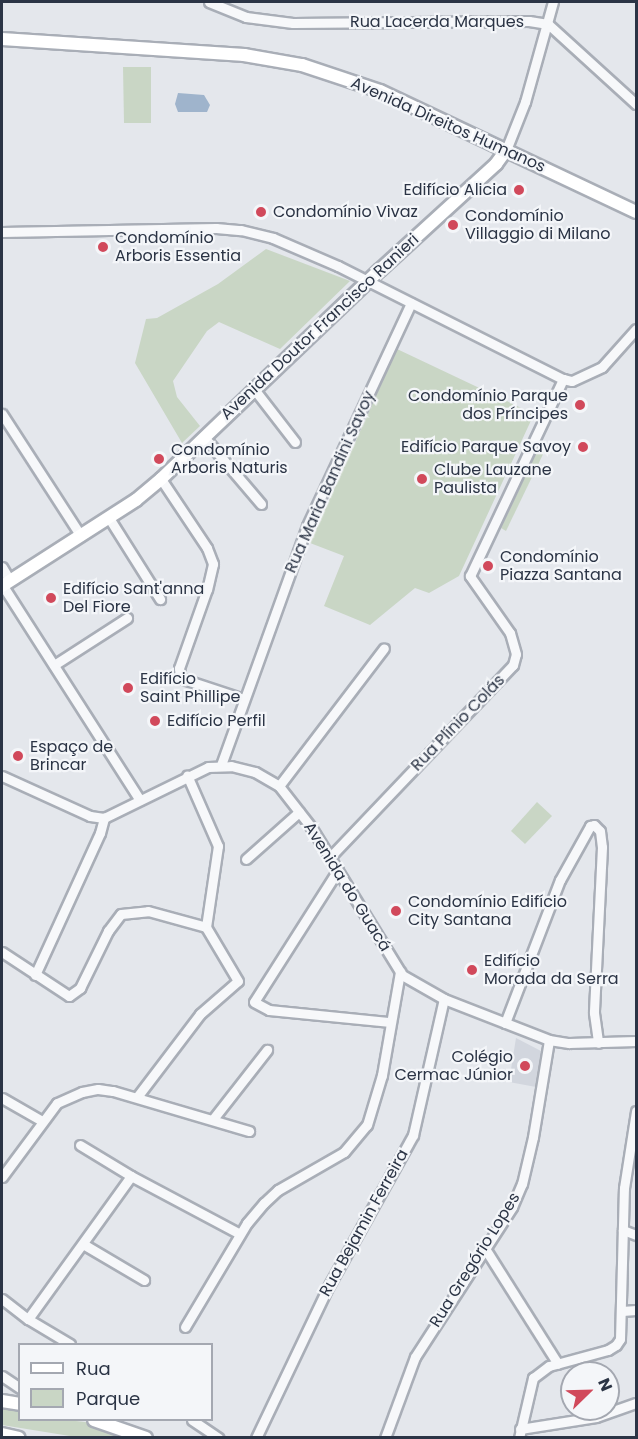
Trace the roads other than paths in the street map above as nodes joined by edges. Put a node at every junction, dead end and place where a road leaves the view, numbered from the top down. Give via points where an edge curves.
1 (209, 2) edge
2 (552, 2) edge
3 (548, 24) junction
4 (2, 39) edge
5 (636, 104) edge
6 (506, 150) junction
7 (636, 212) edge
8 (2, 232) edge
9 (368, 282) junction
10 (411, 303) junction
11 (636, 329) edge
12 (562, 379) junction
13 (254, 389) junction
14 (2, 414) edge
15 (204, 436) junction
16 (295, 442) dead end
17 (161, 479) junction
18 (261, 504) dead end
19 (109, 518) junction
20 (81, 536) junction
21 (2, 567) edge
22 (5, 584) edge
23 (160, 599) dead end
24 (127, 618) dead end
25 (384, 648) dead end
26 (54, 665) junction
27 (244, 699) junction
28 (221, 765) junction
29 (187, 775) junction
30 (2, 776) edge
31 (279, 786) junction
32 (140, 800) junction
33 (299, 812) junction
34 (104, 818) junction
35 (331, 856) junction
36 (246, 859) dead end
37 (338, 870) junction
38 (206, 927) junction
39 (2, 952) edge
40 (400, 972) junction
41 (35, 975) junction
42 (444, 999) junction
43 (390, 1022) junction
44 (505, 1023) junction
45 (549, 1040) junction
46 (636, 1041) edge
47 (598, 1043) junction
48 (267, 1050) dead end
49 (137, 1096) junction
50 (2, 1098) edge
51 (636, 1111) edge
52 (213, 1119) junction
53 (42, 1121) junction
54 (249, 1131) dead end
55 (80, 1145) dead end
56 (131, 1176) junction
57 (2, 1177) edge
58 (623, 1230) junction
59 (240, 1234) junction
60 (636, 1235) edge
61 (83, 1244) junction
62 (484, 1247) junction
63 (144, 1280) dead end
64 (2, 1299) edge
65 (636, 1310) edge
66 (622, 1311) junction
67 (28, 1319) junction
68 (185, 1327) dead end
69 (68, 1343) edge
70 (558, 1364) junction
71 (2, 1376) edge
72 (18, 1387) edge
73 (2, 1401) edge
74 (636, 1403) edge
75 (18, 1404) edge
76 (100, 1421) edge
77 (195, 1421) edge
78 (520, 1433) edge
79 (2, 1434) edge
80 (19, 1437) edge
81 (146, 1437) edge
82 (219, 1437) edge
83 (256, 1437) edge
84 (385, 1437) edge

1 - 3 street, Rua Lacerda Marques via 246,17 293,22
2 - 3 street, Avenida Doutor Francisco Ranieri
3 - 5 street, Rua Lacerda Marques
3 - 6 street, Avenida Doutor Francisco Ranieri
4 - 6 main road, Avenida Direitos Humanos via 201,51 278,60 380,91
6 - 7 main road, Avenida Direitos Humanos
6 - 9 main road, Avenida Doutor Francisco Ranieri via 496,164
8 - 9 street via 241,230 273,238
9 - 10 street
9 - 13 main road, Avenida Doutor Francisco Ranieri
10 - 12 street
10 - 27 street, Rua Maria Bandini Savoy via 307,526
11 - 12 street via 602,368 581,379
12 - 35 street, Rua Plínio Colás via 470,576 510,633 516,654 513,665
13 - 15 main road, Avenida Doutor Francisco Ranieri
13 - 16 street
14 - 20 street
15 - 17 main road, Avenida Doutor Francisco Ranieri
15 - 18 street
17 - 19 main road, Avenida Doutor Francisco Ranieri
17 - 27 street via 213,564 178,668 180,678
19 - 20 main road, Avenida Doutor Francisco Ranieri
19 - 23 street
20 - 22 main road, Avenida Doutor Francisco Ranieri
21 - 22 street
22 - 26 street
24 - 26 street
25 - 31 street
26 - 32 street
27 - 28 street, Rua Maria Bandini Savoy
28 - 29 street, Avenida do Guacá
28 - 31 street, Avenida do Guacá via 255,771
29 - 32 street, Avenida do Guacá
29 - 38 street via 218,846
30 - 34 street via 90,816
31 - 33 street, Avenida do Guacá
32 - 34 street, Avenida do Guacá
33 - 35 street, Avenida do Guacá
33 - 36 street
34 - 41 street
35 - 37 street, Avenida do Guacá
37 - 40 street, Avenida do Guacá
37 - 43 street via 254,1002 269,1010
38 - 41 street via 148,911 131,911 115,918 75,994 68,996
38 - 49 street via 238,981 200,1014
39 - 41 street
40 - 42 street, Avenida do Guacá
40 - 43 street
42 - 44 street, Avenida do Guacá
42 - 83 street, Rua Bejamin Ferreira via 413,1135 327,1289
43 - 59 street via 382,1075 367,1125 344,1152 278,1190
44 - 45 street, Avenida do Guacá
44 - 47 street via 560,880 594,825 600,831 602,847 594,1013
45 - 47 street, Avenida do Guacá
45 - 62 street, Rua Gregório Lopes via 522,1184 512,1207
46 - 47 street, Avenida do Guacá
48 - 52 street
49 - 52 street
49 - 53 street via 98,1089 82,1092 57,1103
50 - 53 street
51 - 58 street via 624,1188
52 - 54 street
53 - 57 street
55 - 56 street
56 - 59 street
56 - 61 street
58 - 60 street
58 - 66 street
59 - 68 street
61 - 63 street
61 - 67 street
62 - 70 street
62 - 84 street, Rua Gregório Lopes via 415,1357
64 - 67 street
65 - 66 street
66 - 70 street via 616,1345
67 - 69 street
70 - 78 street via 533,1378
71 - 72 street
73 - 75 main road
74 - 78 street via 596,1417
76 - 81 main road
77 - 82 street
79 - 80 main road

